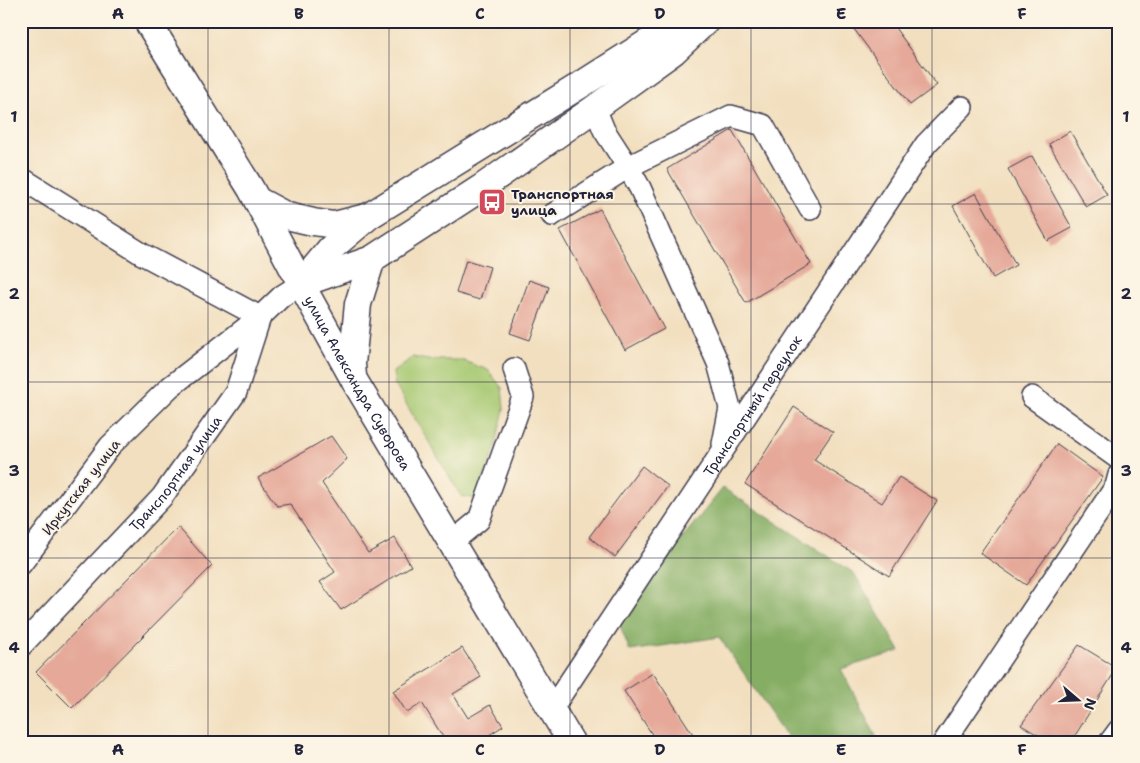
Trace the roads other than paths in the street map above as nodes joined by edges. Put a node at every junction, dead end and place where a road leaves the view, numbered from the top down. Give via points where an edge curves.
1 (147, 21) edge
2 (677, 21) edge
3 (706, 21) edge
4 (962, 106) dead end
5 (595, 108) junction
6 (628, 167) junction
7 (22, 180) edge
8 (257, 200) junction
9 (810, 208) dead end
10 (552, 215) dead end
11 (369, 216) junction
12 (372, 259) junction
13 (301, 284) junction
14 (260, 317) junction
15 (514, 369) dead end
16 (354, 380) junction
17 (1032, 397) dead end
18 (722, 452) junction
19 (1119, 459) edge
20 (1119, 474) edge
21 (451, 543) junction
22 (21, 564) edge
23 (21, 646) edge
24 (551, 710) junction
25 (1119, 730) edge
26 (571, 742) edge
27 (944, 742) edge
28 (1110, 742) edge

1 - 8 main road, улица Александра Суворова
2 - 11 main road, Транспортная улица via 587,81
3 - 5 main road, Транспортная улица via 673,52
4 - 18 street, Транспортный переулок via 926,144
5 - 6 street via 604,130
5 - 12 main road, Транспортная улица
6 - 9 street via 731,116 764,125
6 - 10 street
6 - 18 street via 718,363 730,408
7 - 14 street via 142,254
8 - 11 main road, Транспортная улица via 287,216 334,225
8 - 13 main road, улица Александра Суворова
11 - 13 main road, Транспортная улица via 330,248
12 - 13 main road, Транспортная улица
12 - 16 main road via 358,304 352,364
13 - 14 street, Транспортная улица via 282,296
13 - 16 main road, улица Александра Суворова
14 - 22 street, Иркутская улица via 170,386 110,446
14 - 23 street, Транспортная улица via 236,392 162,497
15 - 21 street via 523,397 479,520
16 - 21 main road, улица Александра Суворова
17 - 19 street
18 - 24 street, Транспортный переулок
20 - 27 street via 1116,486
21 - 24 main road, улица Александра Суворова
24 - 26 main road, улица Александра Суворова
25 - 28 street

